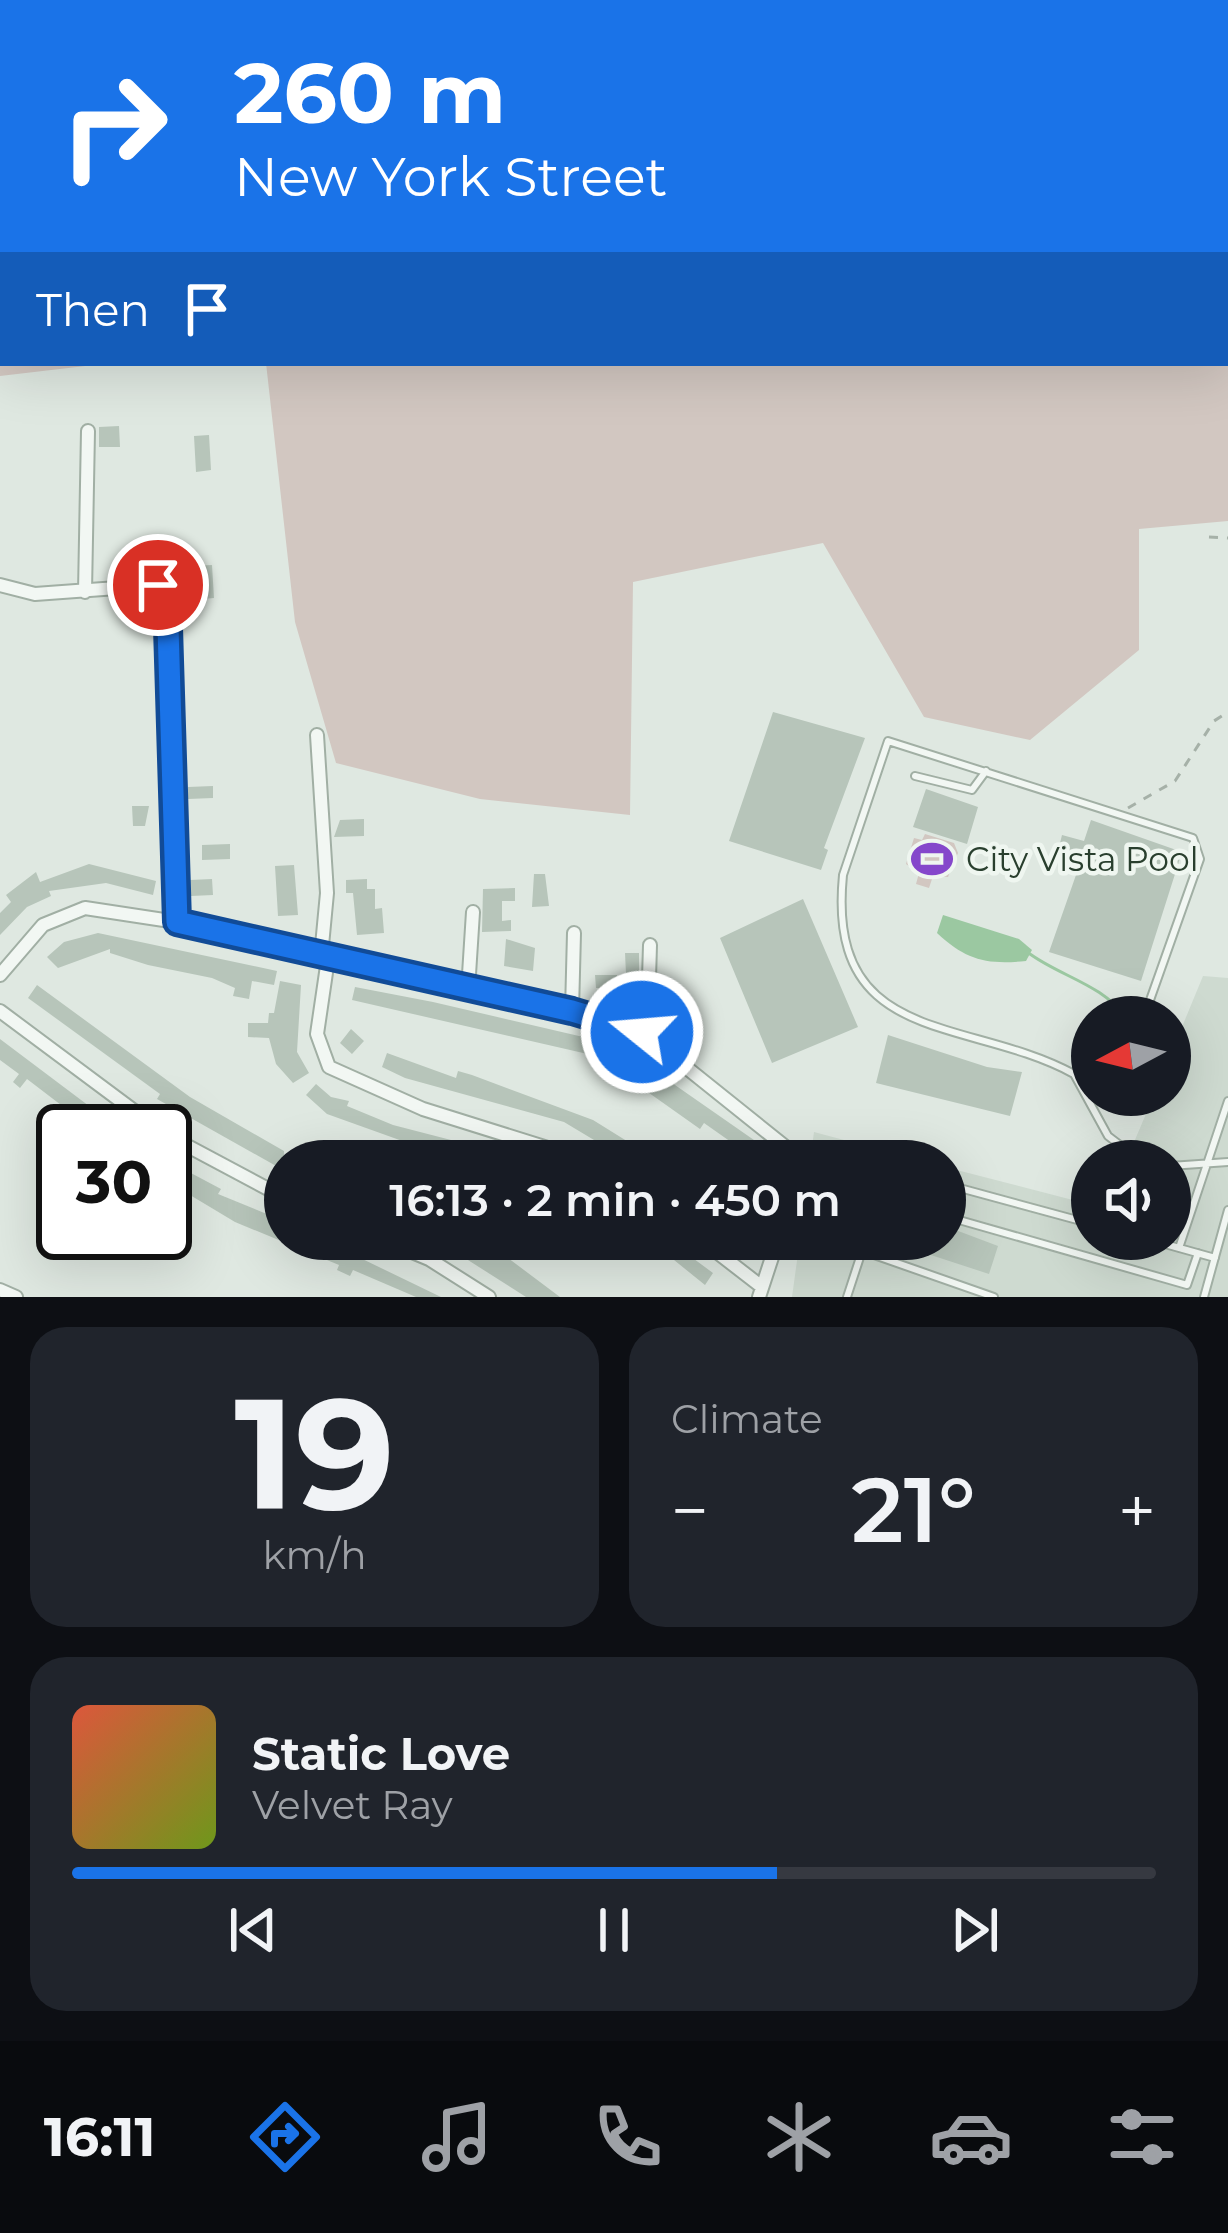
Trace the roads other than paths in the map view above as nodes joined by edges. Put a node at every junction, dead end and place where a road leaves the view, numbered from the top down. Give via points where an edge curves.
1 (88, 431) dead end
2 (0, 585) edge
3 (85, 592) junction
4 (317, 735) dead end
5 (986, 771) junction
6 (915, 776) dead end
7 (473, 912) dead end
8 (177, 922) junction
9 (574, 933) dead end
10 (650, 945) dead end
11 (325, 958) junction
12 (0, 975) edge
13 (468, 990) junction
14 (1151, 996) edge
15 (0, 1011) edge
16 (572, 1011) junction
17 (642, 1032) junction
18 (1071, 1073) edge
19 (1228, 1101) edge
20 (125, 1104) edge
21 (523, 1140) edge
22 (779, 1140) edge
23 (192, 1148) edge
24 (1208, 1160) junction
25 (1228, 1162) edge
26 (1191, 1163) edge
27 (264, 1187) edge
28 (966, 1190) edge
29 (1228, 1210) edge
30 (1191, 1212) edge
31 (1071, 1218) edge
32 (966, 1222) edge
33 (1191, 1251) edge
34 (1198, 1253) junction
35 (1214, 1258) junction
36 (431, 1260) edge
37 (724, 1260) edge
38 (771, 1260) edge
39 (858, 1260) edge
40 (884, 1260) edge
41 (0, 1290) edge
42 (761, 1292) edge
43 (964, 1292) edge
44 (16, 1297) edge
45 (489, 1297) edge
46 (847, 1297) edge
47 (994, 1297) edge
48 (1204, 1297) edge

1 - 3 street
2 - 3 street via 35,594
3 - 8 street via 158,585 167,595
4 - 11 street
5 - 6 lane via 972,790
5 - 14 lane via 1187,834 1200,851
5 - 18 lane via 888,741 841,897 847,950 892,1010
7 - 13 street
8 - 11 street
8 - 12 street via 85,908 66,913 44,925
9 - 16 street
10 - 17 street
11 - 13 street
11 - 21 street via 317,1034 329,1067 423,1109
13 - 16 street
15 - 20 street
16 - 17 street
17 - 22 street
19 - 24 lane
23 - 27 street
24 - 25 lane
24 - 26 lane
24 - 30 lane
28 - 31 lane
29 - 35 lane
32 - 34 lane via 1187,1285
33 - 34 lane
34 - 35 lane
35 - 48 lane
36 - 45 street
37 - 42 street
38 - 42 street
39 - 46 lane
40 - 43 lane
41 - 44 street
43 - 47 lane

